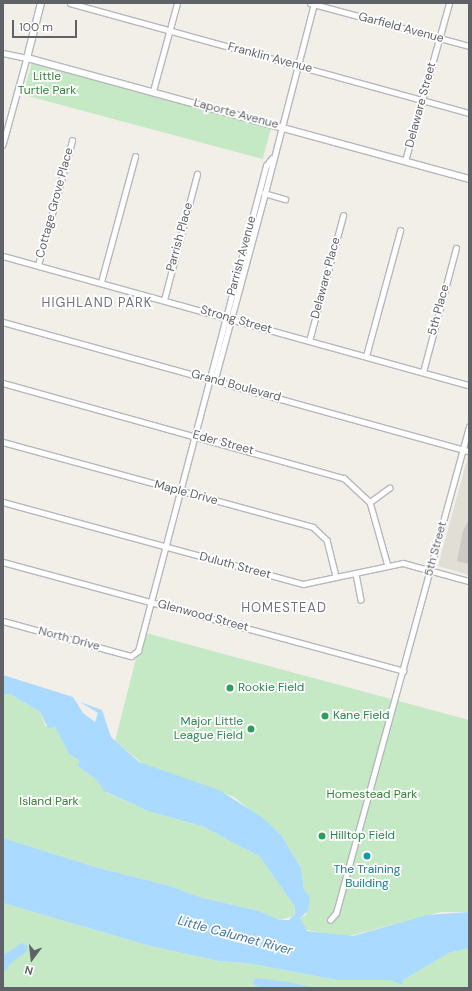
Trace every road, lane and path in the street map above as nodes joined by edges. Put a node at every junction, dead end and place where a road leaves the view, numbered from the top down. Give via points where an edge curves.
1 (42, 3) edge
2 (70, 3) edge
3 (177, 3) edge
4 (312, 3) edge
5 (449, 3) edge
6 (170, 30) junction
7 (439, 39) junction
8 (469, 46) edge
9 (3, 54) edge
10 (26, 58) junction
11 (297, 65) junction
12 (153, 92) junction
13 (422, 100) junction
14 (469, 113) edge
15 (280, 126) junction
16 (72, 141) dead end
17 (3, 145) edge
18 (135, 158) dead end
19 (271, 158) junction
20 (405, 161) junction
21 (197, 174) dead end
22 (469, 179) edge
23 (259, 192) junction
24 (265, 193) junction
25 (285, 199) dead end
26 (342, 216) dead end
27 (400, 231) dead end
28 (456, 248) dead end
29 (3, 256) edge
30 (38, 265) junction
31 (101, 282) junction
32 (164, 300) junction
33 (225, 317) junction
34 (231, 319) junction
35 (3, 322) edge
36 (309, 341) junction
37 (366, 356) junction
38 (423, 372) junction
39 (211, 379) junction
40 (3, 383) edge
41 (469, 385) edge
42 (469, 427) edge
43 (196, 436) junction
44 (3, 442) edge
45 (463, 449) junction
46 (469, 451) edge
47 (389, 488) dead end
48 (181, 491) junction
49 (3, 502) edge
50 (370, 502) junction
51 (166, 547) junction
52 (3, 562) edge
53 (388, 566) junction
54 (431, 570) junction
55 (356, 574) junction
56 (336, 577) junction
57 (469, 581) edge
58 (361, 600) dead end
59 (151, 602) junction
60 (3, 621) edge
61 (135, 655) joint
62 (403, 671) junction
63 (330, 920) dead end

1 - 10 street
2 - 6 street, Franklin Avenue
3 - 6 street
4 - 7 street, Garfield Avenue
4 - 11 street, Parrish Avenue
5 - 7 street, Delaware Street
6 - 11 street, Franklin Avenue
6 - 12 street
7 - 8 street, Garfield Avenue
7 - 13 street, Delaware Street
9 - 10 street, Laporte Avenue
10 - 12 street, Laporte Avenue
10 - 17 street
11 - 13 street, Franklin Avenue
11 - 15 street, Parrish Avenue
12 - 15 street, Laporte Avenue
13 - 14 street, Franklin Avenue
13 - 20 street, Delaware Street
15 - 19 street, Parrish Avenue
15 - 20 street, Laporte Avenue
16 - 30 street, Cottage Grove Place
18 - 31 street
19 - 23 street, Parrish Avenue
19 - 24 street, Parrish Avenue
20 - 22 street, Laporte Avenue
21 - 32 street, Parrish Place
23 - 24 street
23 - 33 street, Parrish Avenue
24 - 25 street
24 - 34 street, Parrish Avenue
26 - 36 street, Delaware Place
27 - 37 street
28 - 38 street, 5th Place
29 - 30 street, Strong Street
30 - 31 street, Strong Street
31 - 32 street, Strong Street
32 - 33 street, Strong Street
33 - 34 street, Strong Street
33 - 39 street, Parrish Avenue
34 - 36 street, Strong Street
34 - 39 street, Parrish Avenue via 216,375
35 - 39 street, Grand Boulevard
36 - 37 street, Strong Street
37 - 38 street, Strong Street
38 - 41 street, Strong Street
39 - 43 street, Parrish Avenue
39 - 45 street, Grand Boulevard
40 - 43 street, Eder Street
42 - 45 street, 5th Street
43 - 48 street, Parrish Avenue
43 - 50 street, Eder Street via 344,478
44 - 48 street, Maple Drive
45 - 46 street, Grand Boulevard
45 - 54 street, 5th Street
47 - 50 street
48 - 51 street, Parrish Avenue
48 - 56 street, Maple Drive via 317,529 327,540
49 - 51 street, Duluth Street
50 - 53 street
51 - 56 street, Duluth Street via 303,584
51 - 59 street, Parrish Avenue
52 - 59 street, Glenwood Street
53 - 54 street, Duluth Street via 403,563
53 - 55 street, Duluth Street
54 - 57 street, Duluth Street
54 - 62 street, 5th Street
55 - 56 street, Duluth Street
55 - 58 street
59 - 61 street, Parrish Avenue
59 - 62 street, Glenwood Street
60 - 61 street, North Drive
62 - 63 street, 5th Street via 336,913

